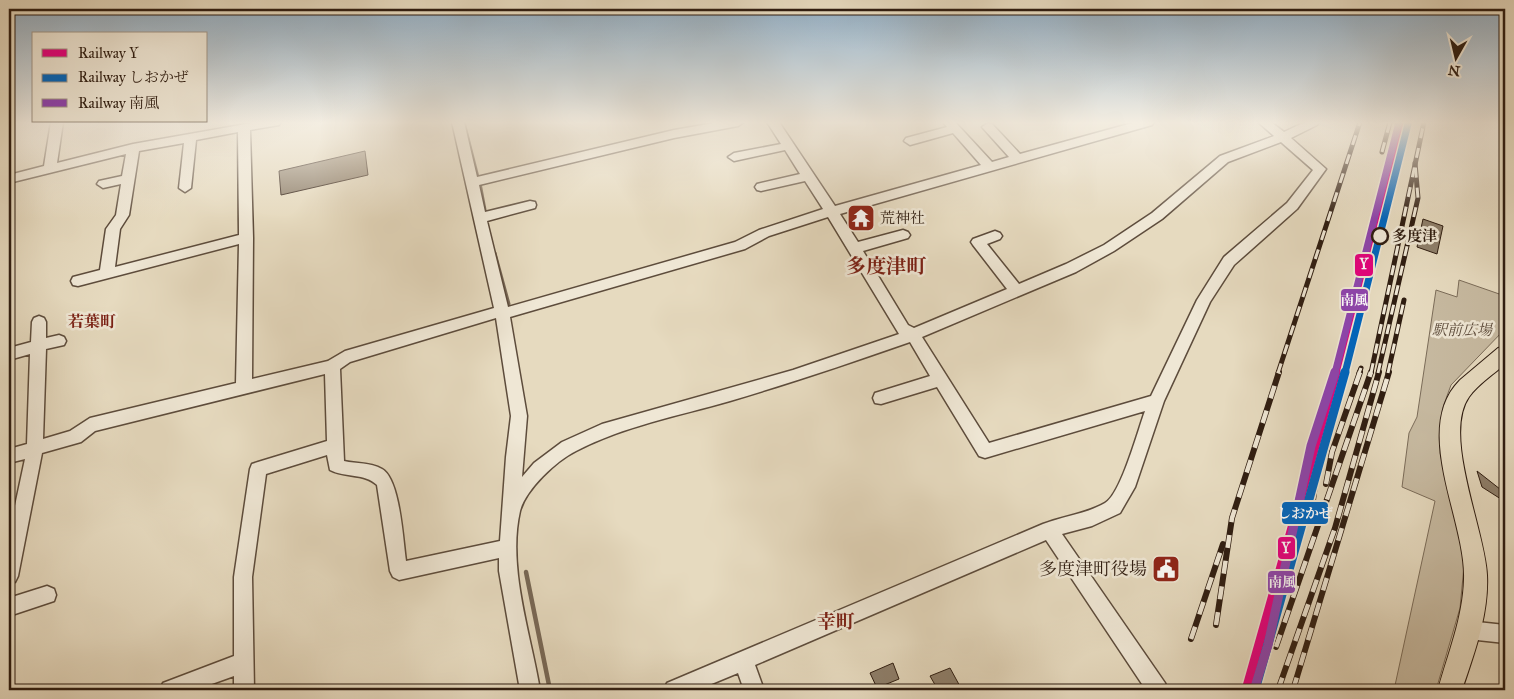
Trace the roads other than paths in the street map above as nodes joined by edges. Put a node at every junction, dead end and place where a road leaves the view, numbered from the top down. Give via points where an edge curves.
1 (52, 155) edge
2 (106, 155) edge
3 (132, 155) edge
4 (188, 155) edge
5 (244, 155) edge
6 (466, 155) edge
7 (579, 155) edge
8 (746, 155) edge
9 (794, 155) edge
10 (979, 155) edge
11 (1014, 155) edge
12 (1033, 155) edge
13 (1236, 155) edge
14 (1304, 155) edge
15 (734, 157) dead end
16 (1018, 159) junction
17 (990, 167) junction
18 (50, 168) junction
19 (808, 176) junction
20 (9, 179) edge
21 (127, 179) junction
22 (472, 182) junction
23 (103, 184) dead end
24 (761, 187) dead end
25 (185, 188) dead end
26 (530, 205) dead end
27 (831, 212) junction
28 (484, 217) junction
29 (903, 236) dead end
30 (995, 236) dead end
31 (246, 238) junction
32 (855, 248) junction
33 (107, 273) junction
34 (78, 281) dead end
35 (1016, 291) junction
36 (502, 312) junction
37 (40, 322) dead end
38 (913, 335) junction
39 (59, 341) dead end
40 (39, 345) junction
41 (9, 354) edge
42 (1505, 354) edge
43 (332, 366) junction
44 (941, 379) junction
45 (244, 387) junction
46 (881, 398) dead end
47 (1156, 401) junction
48 (335, 446) junction
49 (35, 448) junction
50 (9, 456) edge
51 (514, 465) junction
52 (536, 472) junction
53 (512, 509) junction
54 (1049, 530) junction
55 (12, 545) edge
56 (508, 548) junction
57 (9, 576) edge
58 (47, 595) dead end
59 (9, 606) edge
60 (1468, 630) junction
61 (1505, 634) edge
62 (743, 660) junction
63 (244, 662) junction
64 (170, 690) edge
65 (244, 690) edge
66 (530, 690) edge
67 (674, 690) edge
68 (754, 690) edge
69 (1158, 690) edge
70 (1450, 690) edge

1 - 18 street
2 - 18 street
3 - 21 street
4 - 25 street
5 - 31 street
6 - 22 street
7 - 22 street
8 - 15 street
9 - 19 street
10 - 17 street
11 - 16 street
12 - 16 street
13 - 35 street via 1224,159 1158,216 1109,248
14 - 47 street via 1320,169 1292,206 1229,261 1204,300
16 - 17 street
17 - 27 street
18 - 20 street
19 - 24 street
19 - 27 street
21 - 23 street
21 - 33 street via 122,215 113,229
22 - 28 street
26 - 28 street
27 - 32 street
27 - 36 street via 772,230 730,248
28 - 36 street
29 - 32 street
30 - 35 street via 978,242
31 - 33 street
31 - 45 street
32 - 38 street via 903,329
33 - 34 street
35 - 38 street
36 - 43 street via 346,357
36 - 51 street via 519,416
37 - 40 street
38 - 44 street
38 - 52 street via 794,376 608,430 568,447
39 - 40 street
40 - 41 street
40 - 49 street
42 - 60 main road via 1462,392 1449,425 1450,448 1475,560 1476,592
43 - 45 street
43 - 48 street
44 - 46 street
44 - 47 street via 985,450
45 - 49 street via 90,425 75,437
47 - 54 street via 1127,487 1114,507 1092,518
48 - 56 street via 336,466 380,476 386,488 399,571
48 - 63 street via 258,469 243,577
49 - 50 street
49 - 55 street
51 - 52 street via 523,477
51 - 53 street
52 - 53 street
53 - 56 street
54 - 62 street
54 - 69 street
55 - 57 street
56 - 66 street via 508,571
58 - 59 street
60 - 61 street
60 - 70 main road
62 - 67 street
62 - 68 street
63 - 64 street
63 - 65 street

